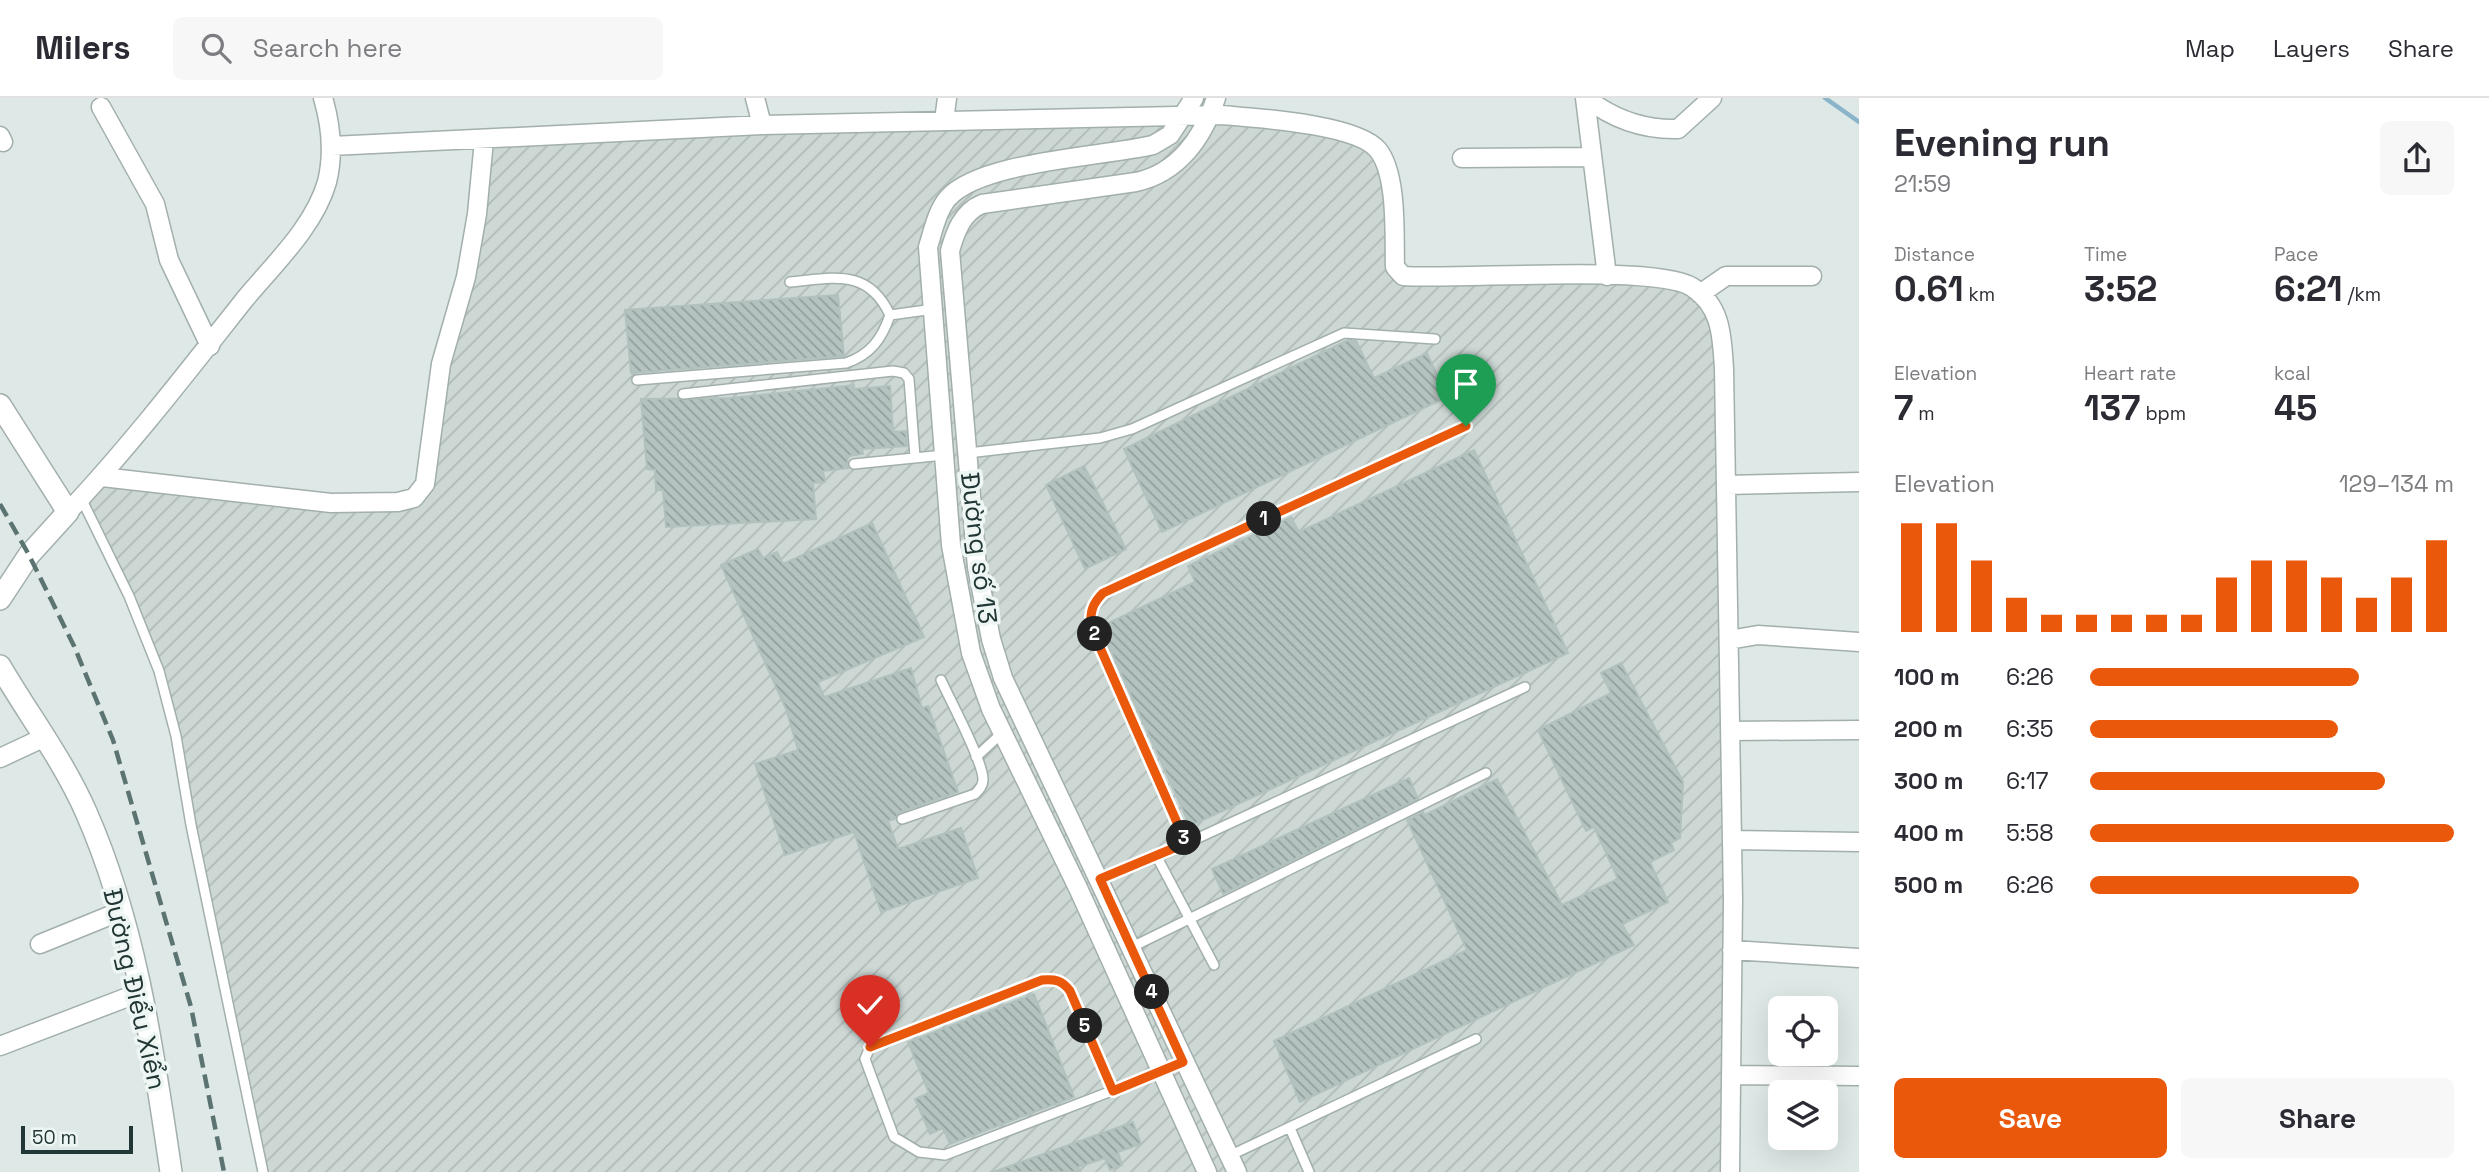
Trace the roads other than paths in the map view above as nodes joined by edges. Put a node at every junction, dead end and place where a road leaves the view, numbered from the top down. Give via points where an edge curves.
1 (323, 98) edge
2 (755, 98) edge
3 (947, 98) edge
4 (1194, 98) edge
5 (1216, 98) edge
6 (1586, 98) edge
7 (1712, 98) edge
8 (101, 107) dead end
9 (1185, 116) junction
10 (1208, 116) junction
11 (944, 121) junction
12 (762, 125) junction
13 (484, 140) junction
14 (331, 146) junction
15 (1592, 157) junction
16 (1462, 158) dead end
17 (942, 207) junction
18 (964, 219) junction
19 (1607, 276) junction
20 (1812, 276) dead end
21 (790, 282) dead end
22 (1700, 294) junction
23 (934, 309) junction
24 (890, 315) junction
25 (1434, 339) dead end
26 (210, 346) junction
27 (637, 380) dead end
28 (683, 394) dead end
29 (0, 405) edge
30 (1466, 426) dead end
31 (968, 453) junction
32 (944, 455) junction
33 (915, 457) junction
34 (854, 464) dead end
35 (102, 477) junction
36 (1859, 482) edge
37 (1726, 485) junction
38 (74, 505) junction
39 (0, 598) edge
40 (1729, 640) junction
41 (1859, 642) edge
42 (0, 666) edge
43 (942, 680) dead end
44 (1525, 687) dead end
45 (1730, 730) junction
46 (1859, 730) edge
47 (1003, 733) junction
48 (45, 737) junction
49 (976, 757) junction
50 (0, 758) edge
51 (1486, 773) dead end
52 (902, 819) dead end
53 (1732, 840) junction
54 (1859, 842) edge
55 (1186, 843) junction
56 (1157, 857) junction
57 (1100, 879) junction
58 (1078, 888) junction
59 (121, 911) junction
60 (1191, 919) junction
61 (40, 944) dead end
62 (1132, 947) junction
63 (1732, 950) junction
64 (1859, 958) edge
65 (1214, 965) dead end
66 (141, 992) junction
67 (1476, 1039) dead end
68 (0, 1046) edge
69 (1183, 1062) junction
70 (1161, 1072) junction
71 (1731, 1075) junction
72 (1859, 1076) edge
73 (1113, 1091) junction
74 (1290, 1128) junction
75 (1233, 1164) edge
76 (171, 1172) edge
77 (263, 1172) edge
78 (1207, 1172) edge
79 (1309, 1172) edge
80 (1730, 1172) edge

1 - 14 street
2 - 12 street
3 - 11 street
4 - 9 street, Đường số 13
5 - 10 street
6 - 7 street via 1612,116 1659,129 1678,128
6 - 15 street
8 - 26 street via 155,204 169,260
9 - 10 street
9 - 11 street
9 - 17 street, Đường số 13 via 1170,135 1153,145 990,173 963,186
10 - 18 street via 1181,160 1153,178 982,204
10 - 19 street via 1272,119 1342,132 1379,150 1393,203 1395,267 1403,276
11 - 12 street
12 - 13 street
13 - 14 street
13 - 35 street via 466,277 441,364 425,484 414,498 331,503
14 - 26 street via 326,183 311,214 272,271
15 - 16 street
15 - 19 street
17 - 18 street
17 - 23 street, Đường số 13 via 929,247
18 - 31 street, Đường số 13 via 950,251
19 - 22 street via 1670,279
20 - 22 street via 1726,276
21 - 24 lane via 858,279 881,296
22 - 37 street via 1711,304 1721,327
23 - 24 lane
23 - 32 street, Đường số 13
24 - 27 lane via 873,347 846,363
25 - 31 lane via 1344,333 1132,429 1100,438
26 - 35 street
28 - 33 lane via 904,373 909,379
29 - 38 street
30 - 55 lane via 1103,593 1094,603 1091,627
31 - 32 street
31 - 57 street, Đường số 13 via 976,567 991,639 1003,677
32 - 33 lane
32 - 47 street, Đường số 13 via 951,545 971,653
33 - 34 lane
35 - 38 street
36 - 37 street
37 - 40 street
38 - 39 street via 29,555
38 - 77 lane via 134,608 159,671
40 - 41 street via 1758,635
40 - 45 street
42 - 48 street, Đường Điểu Xiển
43 - 49 lane
44 - 55 lane
45 - 46 street
45 - 53 street
47 - 49 lane
47 - 58 street, Đường số 13
48 - 50 street
48 - 59 street, Đường Điểu Xiển via 86,811
49 - 52 lane via 984,778 975,794
51 - 60 lane
53 - 54 street
53 - 63 street
55 - 56 lane
56 - 57 lane
56 - 60 lane
57 - 58 street
57 - 62 street, Đường số 13
58 - 70 street, Đường số 13
59 - 61 street
59 - 66 street, Đường Điểu Xiển
60 - 62 lane
60 - 65 lane
62 - 69 street, Đường số 13
63 - 64 street
63 - 71 street
66 - 68 street
66 - 76 street, Đường Điểu Xiển
67 - 74 lane
69 - 70 street
69 - 75 street, Đường số 13
70 - 73 lane
70 - 78 street, Đường số 13
71 - 72 street
71 - 80 street
73 - 73 lane via 1070,991 1055,979 1042,980 870,1047 865,1059 894,1137 931,1156 970,1147
74 - 75 lane
74 - 79 lane

